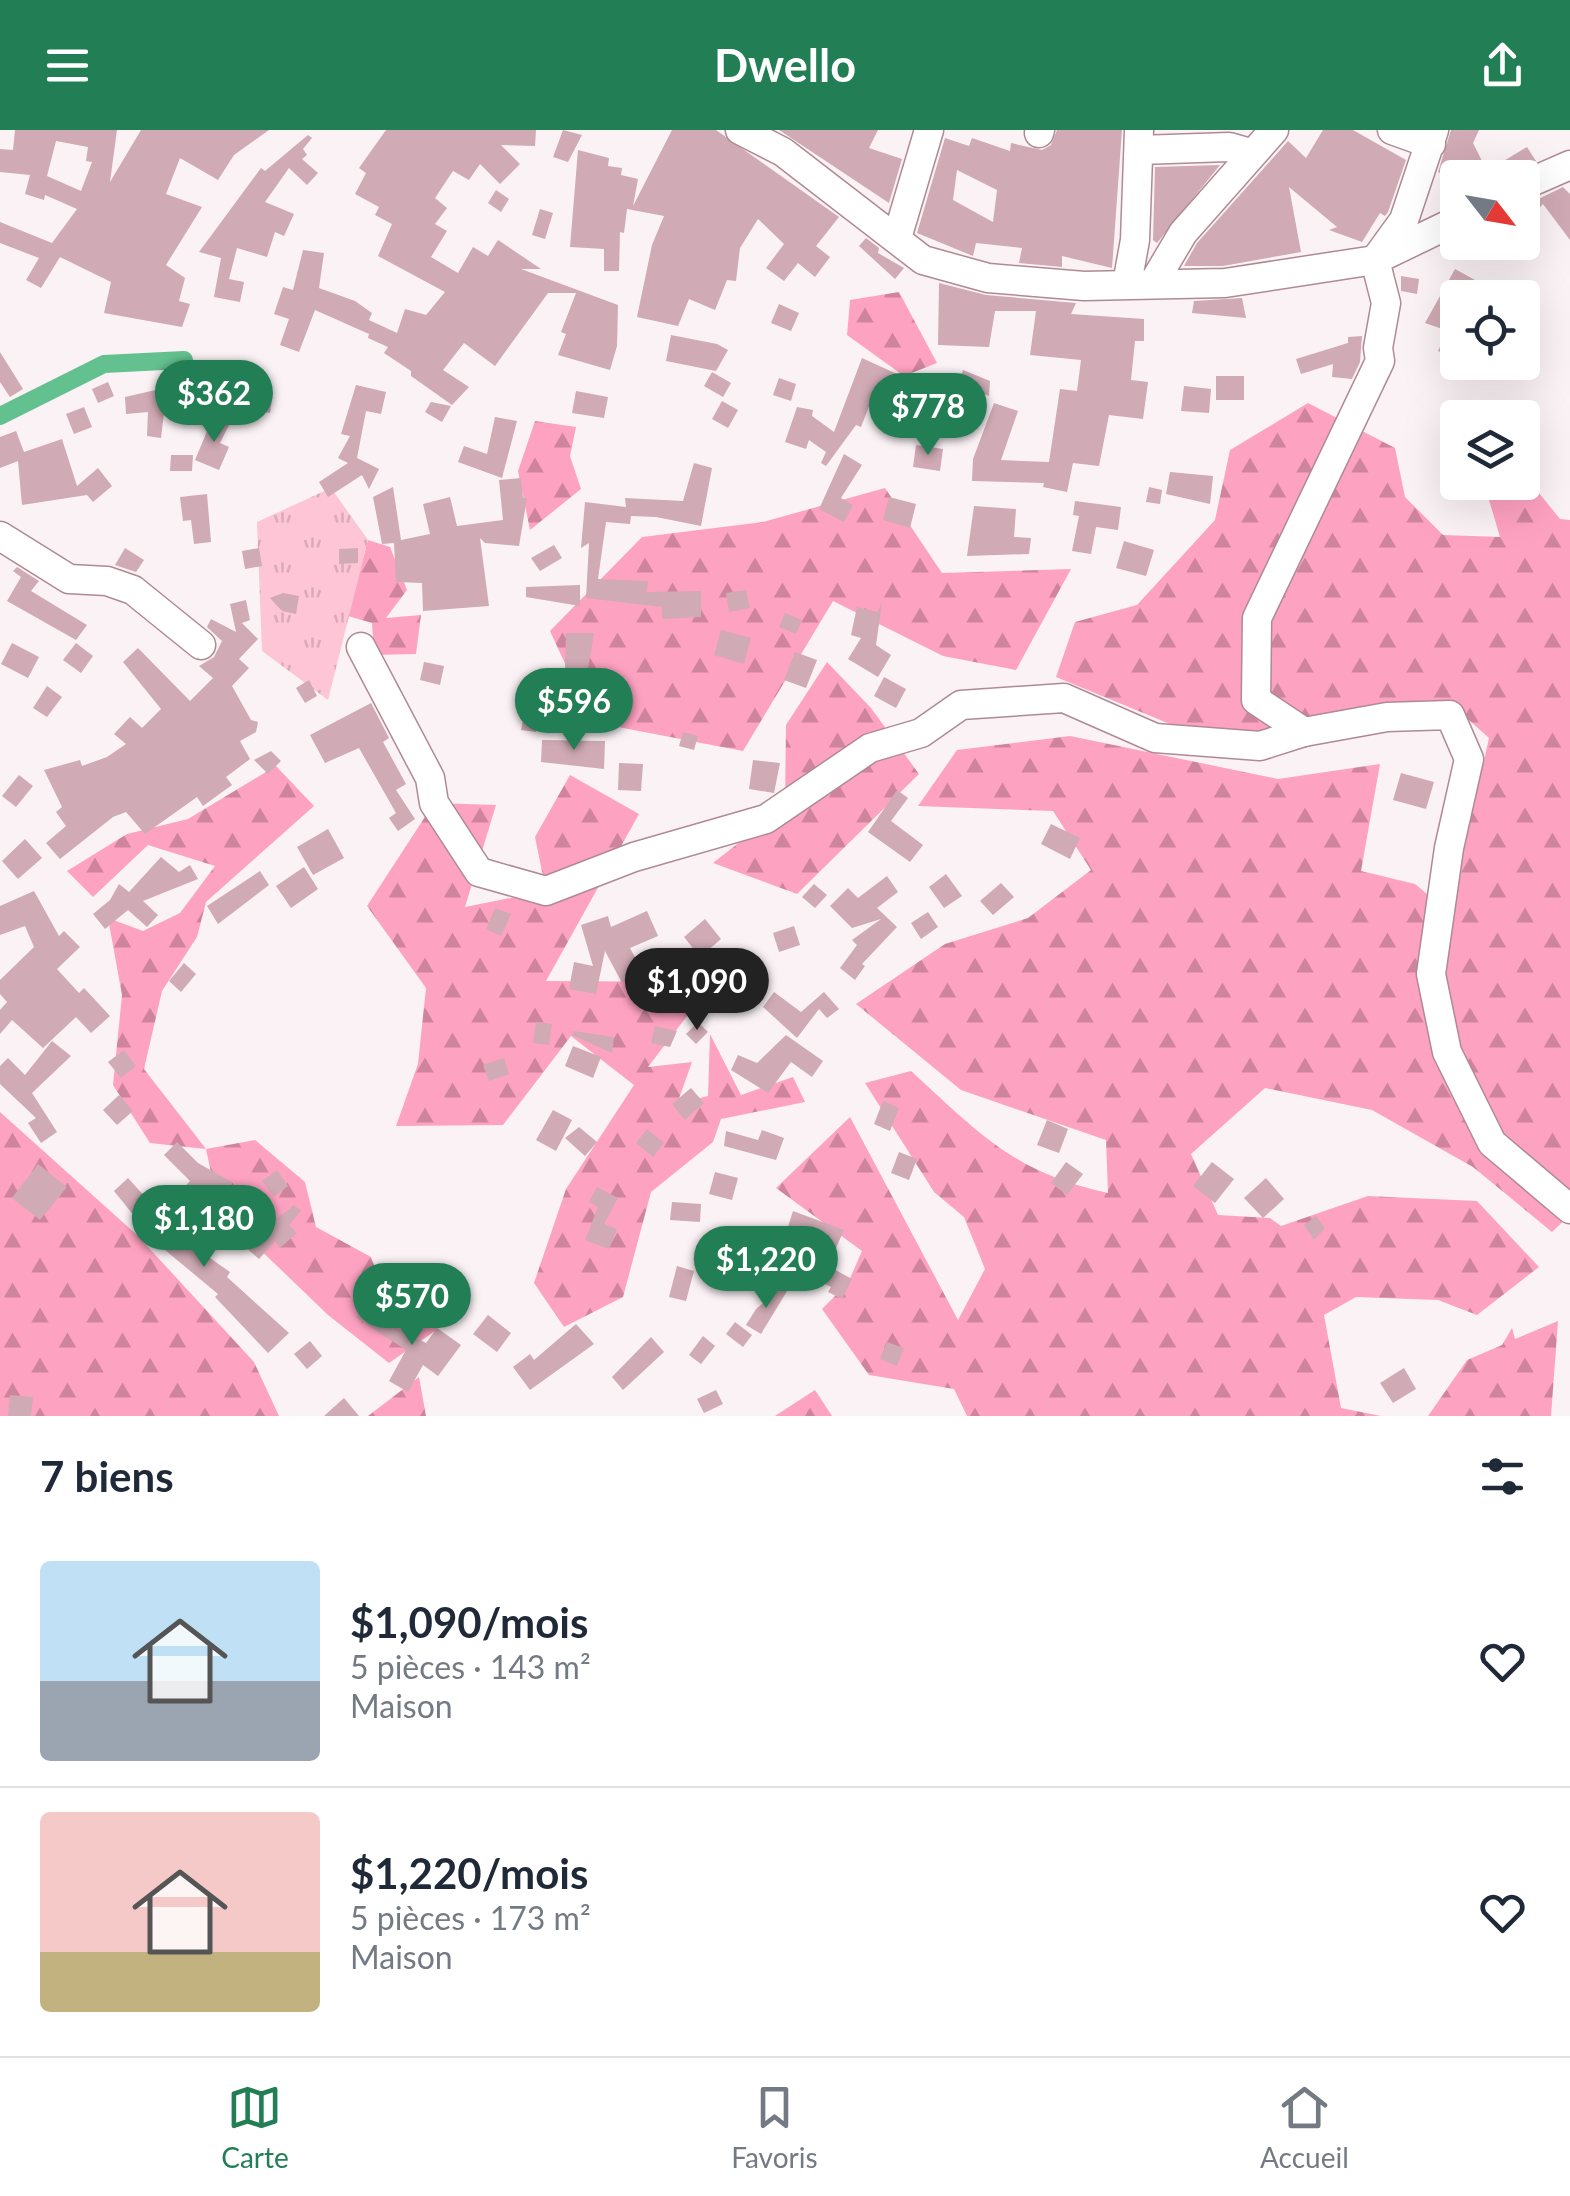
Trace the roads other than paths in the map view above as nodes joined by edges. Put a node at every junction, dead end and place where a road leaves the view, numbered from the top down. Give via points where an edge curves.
1 (740, 130) edge
2 (930, 130) edge
3 (1274, 130) edge
4 (1392, 130) edge
5 (1432, 137) edge
6 (1139, 140) edge
7 (1237, 144) edge
8 (1570, 164) edge
9 (1540, 178) edge
10 (1440, 229) edge
11 (896, 238) junction
12 (1375, 260) junction
13 (1141, 283) junction
14 (0, 536) edge
15 (201, 645) dead end
16 (361, 647) dead end
17 (1304, 732) junction
18 (1570, 1209) edge

1 - 11 street via 783,152
2 - 11 street
3 - 7 street
4 - 5 street
5 - 12 street via 1404,220
6 - 7 street
6 - 13 street
7 - 13 street via 1182,233
8 - 9 street
10 - 12 street
11 - 13 street via 923,260 988,278
12 - 13 street via 1225,282
12 - 17 street via 1386,303 1380,361 1257,618 1256,700
14 - 15 street via 69,579 133,590
16 - 17 street via 430,778 434,803 479,872 546,891 766,819 870,748 921,733 961,704 1064,698 1170,740 1260,746
17 - 18 street via 1388,717 1450,715 1470,759 1448,848 1431,974 1448,1052 1492,1144

